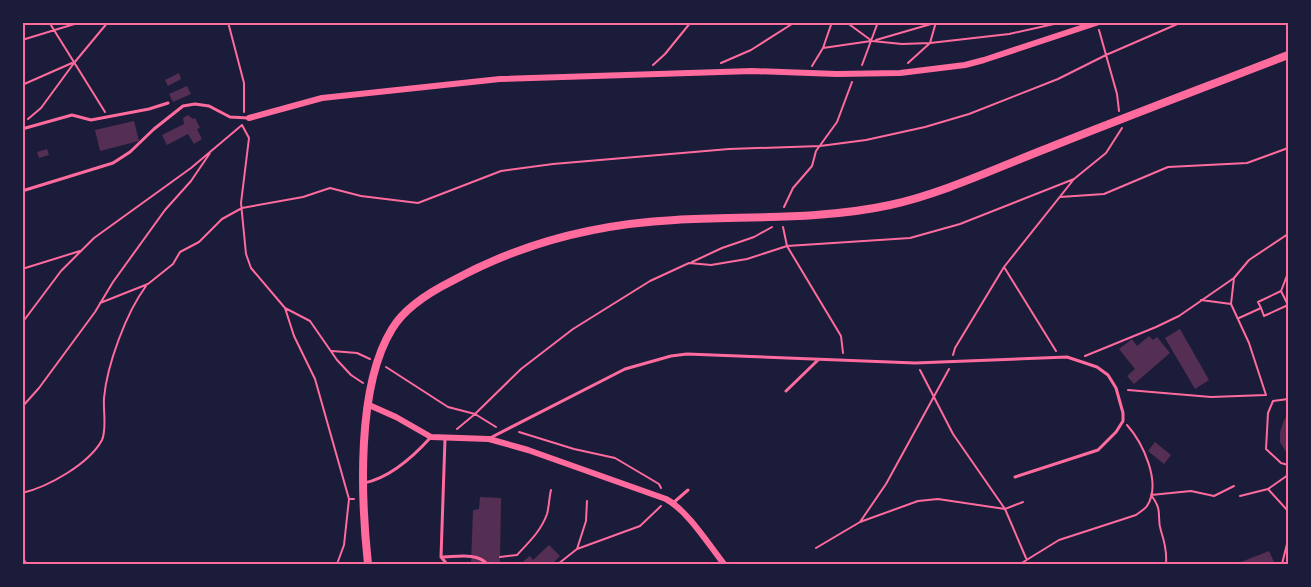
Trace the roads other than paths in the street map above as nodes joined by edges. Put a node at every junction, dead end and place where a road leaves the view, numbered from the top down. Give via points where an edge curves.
1 (1099, 22) edge
2 (1288, 55) edge
3 (168, 103) dead end
4 (249, 118) joint
5 (22, 129) edge
6 (22, 190) edge
7 (818, 360) junction
8 (786, 391) dead end
9 (369, 405) junction
10 (430, 437) junction
11 (445, 439) junction
12 (489, 439) junction
13 (1015, 477) dead end
14 (363, 484) junction
15 (688, 489) dead end
16 (673, 503) junction
17 (441, 557) junction
18 (368, 564) edge
19 (447, 564) edge
20 (487, 564) edge
21 (724, 564) edge

1 - 4 street via 965,65 900,73 687,72 500,79 322,98
2 - 9 street via 914,200 845,212 614,226 566,235 515,251 469,271 402,315 390,331 378,362
3 - 5 lane via 109,118 91,120 72,115
4 - 6 lane via 230,117 209,106 183,106 112,163
7 - 8 lane
7 - 12 lane via 670,356 625,369
7 - 13 lane via 915,363 1058,357 1077,359 1107,375 1116,388 1123,421 1098,450
9 - 10 street
9 - 14 street
10 - 11 street
10 - 14 lane via 389,473
11 - 12 street
11 - 17 lane
12 - 16 street
14 - 18 street
15 - 16 lane
16 - 21 street
17 - 19 lane
17 - 20 lane via 471,557

